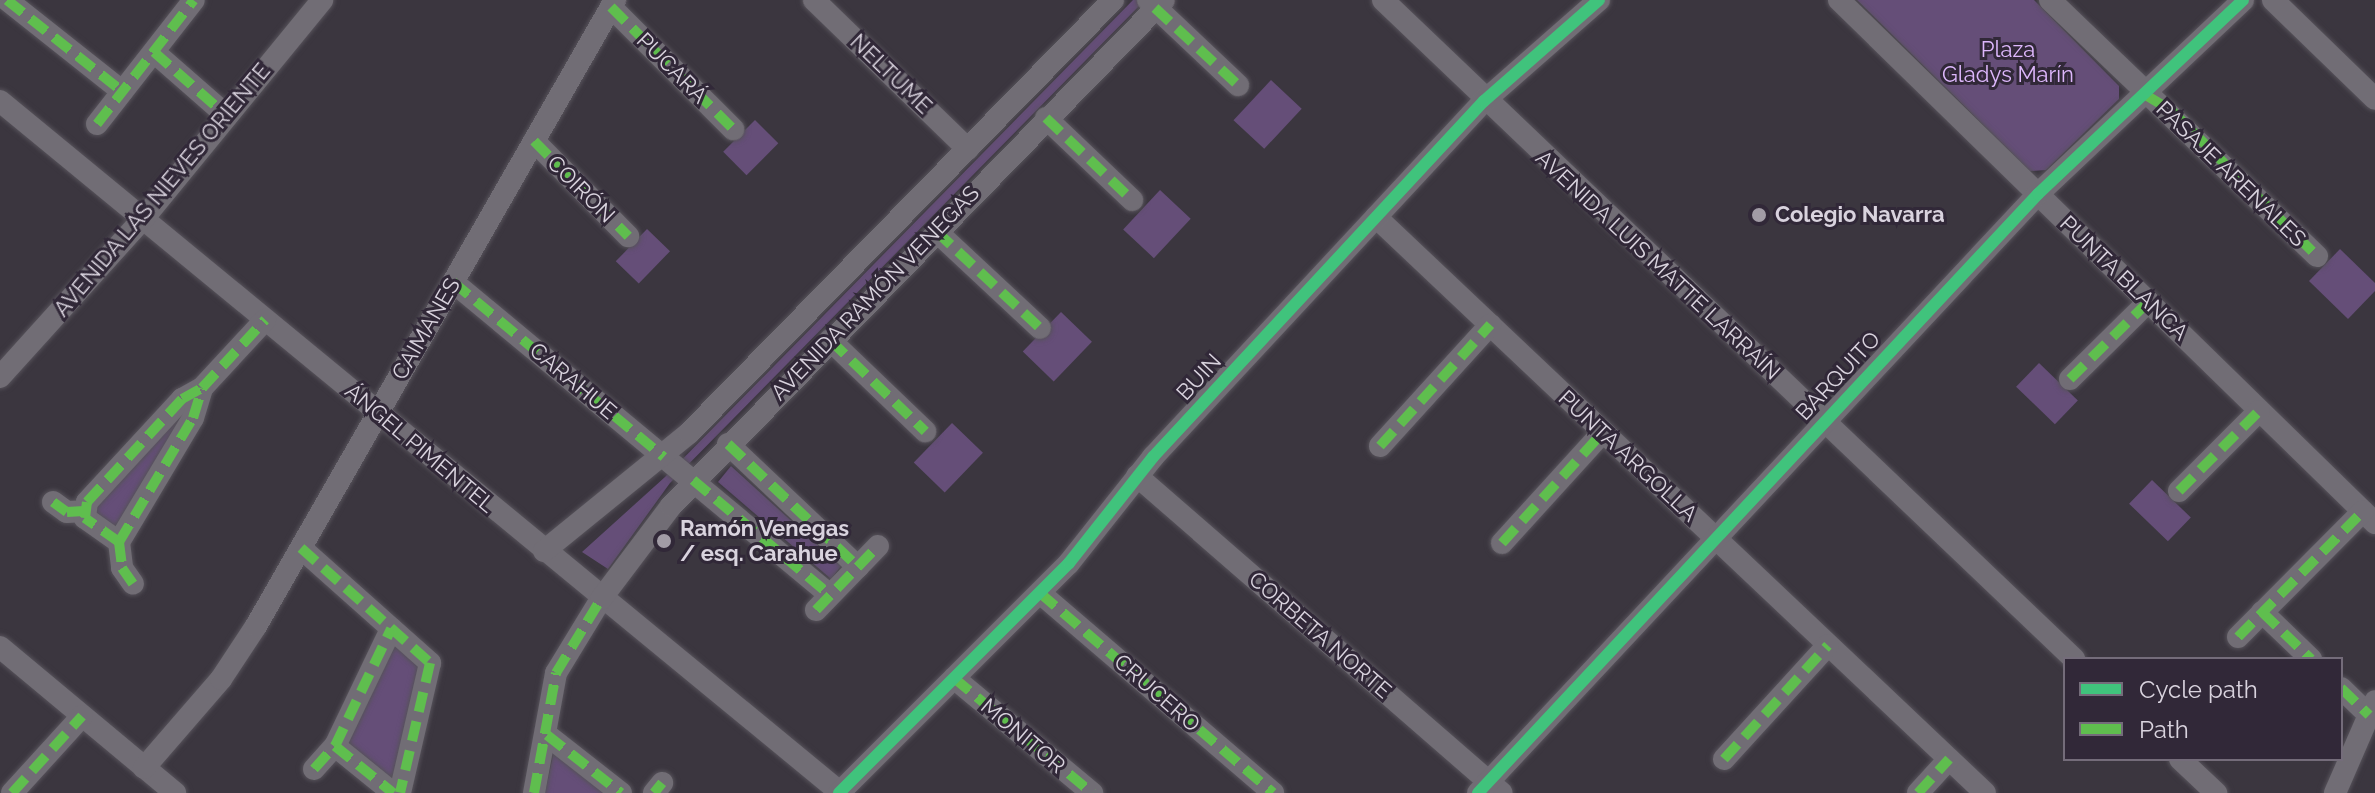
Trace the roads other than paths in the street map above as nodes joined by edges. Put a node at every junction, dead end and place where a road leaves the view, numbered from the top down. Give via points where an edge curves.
1 (7, 0) edge
2 (322, 0) edge
3 (814, 0) edge
4 (1113, 0) edge
5 (1383, 0) edge
6 (1599, 0) edge
7 (1839, 0) edge
8 (2050, 0) edge
9 (2243, 0) edge
10 (2273, 0) edge
11 (186, 3) edge
12 (613, 3) edge
13 (1156, 3) edge
14 (154, 52) junction
15 (1238, 85) dead end
16 (122, 91) junction
17 (2144, 94) junction
18 (2375, 99) edge
19 (0, 101) edge
20 (1484, 101) junction
21 (227, 116) junction
22 (1046, 118) junction
23 (97, 124) dead end
24 (733, 129) dead end
25 (534, 141) junction
26 (968, 149) junction
27 (2038, 194) junction
28 (1132, 200) dead end
29 (1376, 217) junction
30 (143, 219) junction
31 (936, 231) junction
32 (628, 236) dead end
33 (2317, 256) dead end
34 (453, 282) junction
35 (2148, 302) junction
36 (265, 320) junction
37 (1490, 325) junction
38 (1040, 328) dead end
39 (830, 340) junction
40 (0, 377) edge
41 (2070, 379) dead end
42 (202, 388) junction
43 (2259, 411) junction
44 (378, 414) junction
45 (1823, 421) junction
46 (925, 431) dead end
47 (1603, 432) junction
48 (728, 444) junction
49 (1380, 446) dead end
50 (664, 457) junction
51 (1137, 476) junction
52 (693, 480) junction
53 (2179, 491) dead end
54 (53, 502) dead end
55 (84, 511) junction
56 (2369, 517) edge
57 (1714, 537) junction
58 (119, 542) junction
59 (1502, 543) dead end
60 (878, 546) dead end
61 (301, 548) junction
62 (544, 551) junction
63 (858, 567) junction
64 (133, 584) dead end
65 (1040, 593) junction
66 (601, 599) junction
67 (2262, 612) junction
68 (391, 629) junction
69 (2238, 637) dead end
70 (1828, 645) junction
71 (0, 647) edge
72 (2072, 657) edge
73 (2309, 657) edge
74 (954, 678) junction
75 (2343, 689) edge
76 (2372, 708) edge
77 (82, 716) junction
78 (547, 735) junction
79 (335, 746) junction
80 (1724, 759) dead end
81 (1949, 759) junction
82 (2182, 761) edge
83 (144, 768) junction
84 (314, 769) dead end
85 (1490, 789) edge
86 (12, 793) edge
87 (175, 793) edge
88 (393, 793) edge
89 (400, 793) edge
90 (534, 793) edge
91 (621, 793) edge
92 (840, 793) edge
93 (1092, 793) edge
94 (1273, 793) edge
95 (1918, 793) edge
96 (1985, 793) edge
97 (2216, 793) edge
98 (2335, 793) edge

1 - 16 street
2 - 21 street, AVENIDA LAS NIEVES ORIENTE
3 - 26 street, NELTUME
4 - 26 street, AVENIDA RAMÓN VENEGAS
5 - 20 street, AVENIDA LUIS MATTE LARRAÍN
6 - 20 street, BUIN
7 - 27 street, PUNTA BLANCA
8 - 17 street, PASAJE ARENALES
9 - 17 street, BARQUITO
10 - 18 street
11 - 14 street
12 - 24 street, PUCARÁ
12 - 25 street, CAIMANES
13 - 15 street
13 - 22 street, AVENIDA RAMÓN VENEGAS
14 - 16 street
14 - 21 street
16 - 23 street
17 - 27 street, BARQUITO
17 - 33 street, PASAJE ARENALES via 2171,110
19 - 30 street, ÁNGEL PIMENTEL
20 - 29 street, BUIN
20 - 45 street, AVENIDA LUIS MATTE LARRAÍN
21 - 30 street, AVENIDA LAS NIEVES ORIENTE
22 - 28 street
22 - 31 street, AVENIDA RAMÓN VENEGAS
25 - 32 street, COIRÓN
25 - 34 street, CAIMANES
26 - 50 street, AVENIDA RAMÓN VENEGAS
27 - 35 street, PUNTA BLANCA
27 - 45 street, BARQUITO
29 - 37 street, PUNTA ARGOLLA
29 - 51 street, BUIN
30 - 36 street, ÁNGEL PIMENTEL
30 - 40 street, AVENIDA LAS NIEVES ORIENTE
31 - 38 street
31 - 39 street, AVENIDA RAMÓN VENEGAS
34 - 44 street, CAIMANES
34 - 50 street, CARAHUE
35 - 41 street
35 - 43 street, PUNTA BLANCA
36 - 42 street
36 - 44 street, ÁNGEL PIMENTEL
37 - 47 street, PUNTA ARGOLLA
37 - 49 street
39 - 46 street
39 - 48 street, AVENIDA RAMÓN VENEGAS
42 - 55 street via 182,399
42 - 58 street via 193,418
43 - 53 street
43 - 56 street, PUNTA BLANCA
44 - 61 street, CAIMANES
44 - 62 street, ÁNGEL PIMENTEL
45 - 57 street, BARQUITO
45 - 72 street, AVENIDA LUIS MATTE LARRAÍN
47 - 57 street, PUNTA ARGOLLA
47 - 59 street
48 - 52 street, AVENIDA RAMÓN VENEGAS
48 - 63 street
50 - 52 street, CARAHUE
50 - 62 street, AVENIDA RAMÓN VENEGAS
51 - 65 street, BUIN
51 - 85 street, CORBETA NORTE
52 - 63 street, CARAHUE via 823,602
52 - 66 street, AVENIDA RAMÓN VENEGAS
54 - 55 street via 67,512
55 - 58 street via 89,523
56 - 67 street
57 - 70 street, PUNTA ARGOLLA
57 - 85 street, BARQUITO
58 - 64 street via 122,568
60 - 63 street
61 - 68 street
61 - 83 street, CAIMANES via 235,659
62 - 66 street, ÁNGEL PIMENTEL
65 - 74 street, BUIN
65 - 94 street, CRUCERO
66 - 78 street, AVENIDA RAMÓN VENEGAS via 556,673
66 - 92 street, ÁNGEL PIMENTEL
67 - 69 street
67 - 73 street
68 - 79 street
68 - 89 street via 430,663
70 - 80 street
70 - 81 street, PUNTA ARGOLLA
71 - 77 street
74 - 92 street, BUIN
74 - 93 street, MONITOR
75 - 76 street
76 - 98 street
77 - 83 street
77 - 86 street
78 - 90 street, AVENIDA RAMÓN VENEGAS
78 - 91 street
79 - 84 street
79 - 88 street
81 - 95 street
81 - 96 street, PUNTA ARGOLLA
82 - 97 street
83 - 87 street

